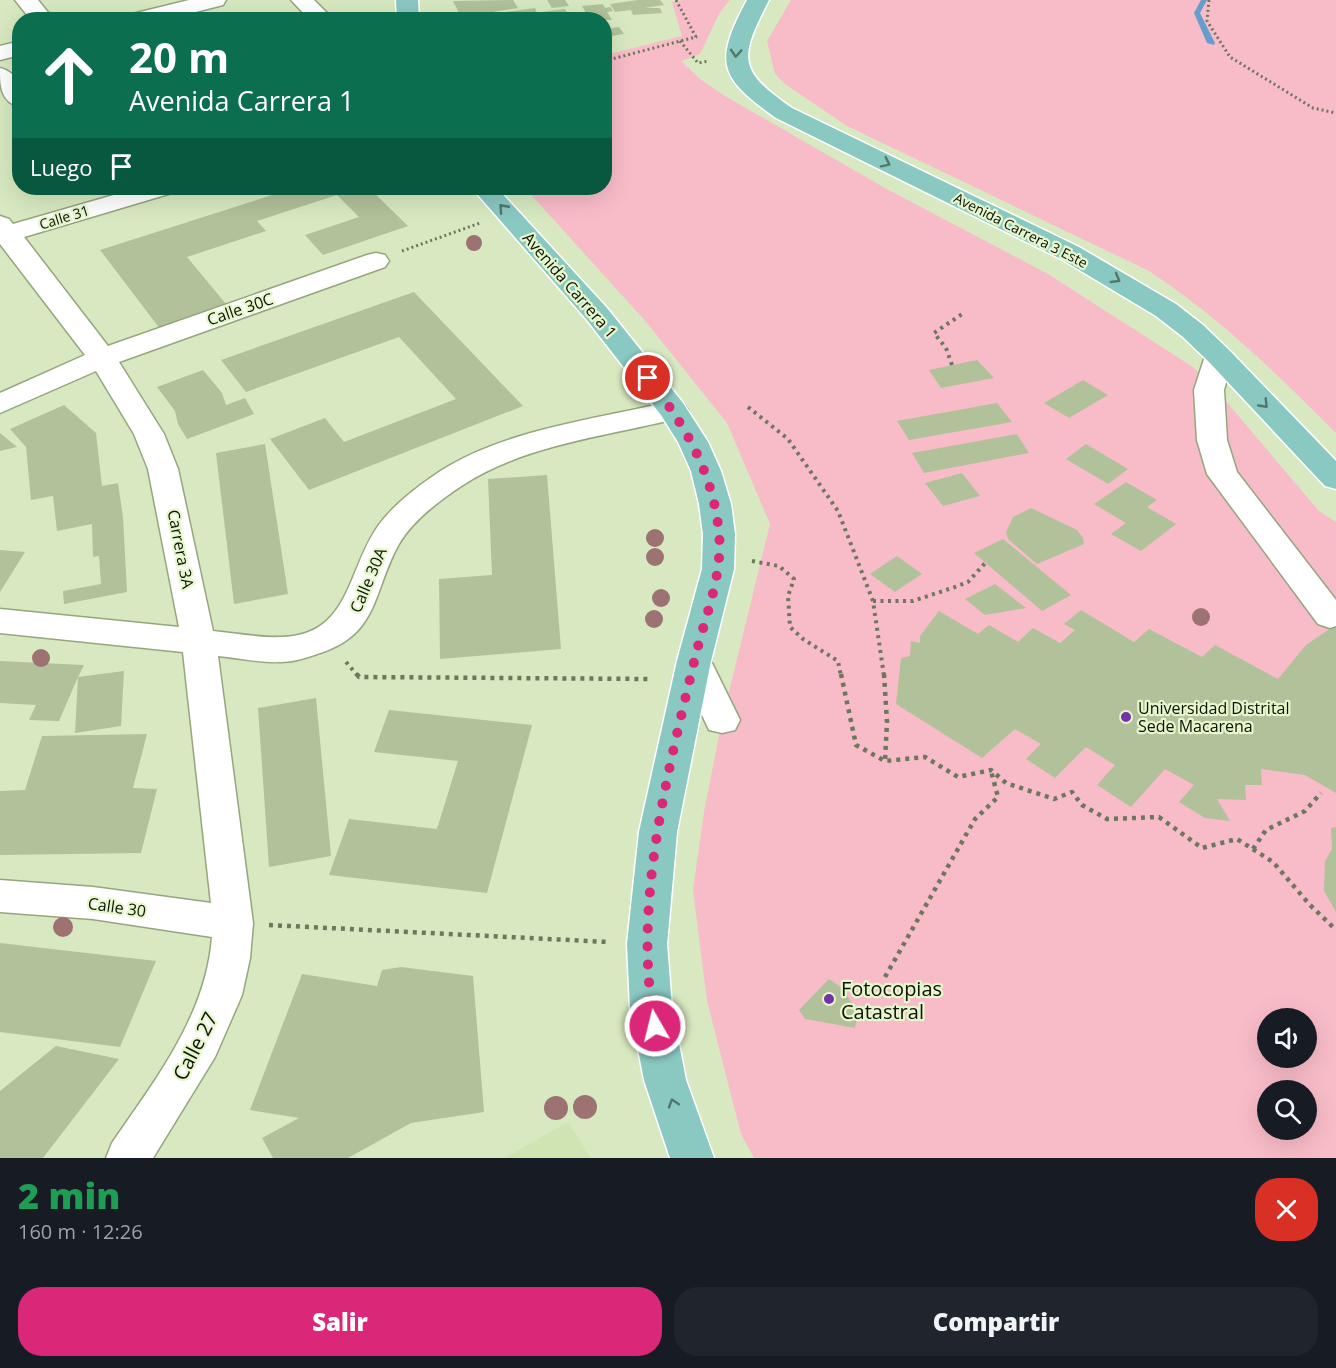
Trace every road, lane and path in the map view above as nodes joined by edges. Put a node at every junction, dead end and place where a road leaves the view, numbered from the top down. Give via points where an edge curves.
1 (26, 0) edge
2 (302, 0) edge
3 (676, 0) edge
4 (758, 0) edge
5 (1209, 0) edge
6 (210, 1) edge
7 (36, 12) edge
8 (147, 12) edge
9 (315, 12) edge
10 (680, 41) junction
11 (734, 56) junction
12 (612, 59) edge
13 (0, 75) edge
14 (12, 90) edge
15 (1336, 112) edge
16 (109, 195) edge
17 (490, 195) edge
18 (93, 197) edge
19 (484, 222) dead end
20 (2, 231) edge
21 (376, 261) joint
22 (965, 312) dead end
23 (1219, 356) junction
24 (102, 358) junction
25 (952, 365) dead end
26 (0, 404) edge
27 (748, 407) dead end
28 (673, 410) junction
29 (1336, 479) edge
30 (760, 562) dead end
31 (986, 562) dead end
32 (873, 601) junction
33 (1330, 616) dead end
34 (0, 621) edge
35 (326, 639) junction
36 (199, 643) junction
37 (694, 661) junction
38 (650, 679) dead end
39 (722, 720) dead end
40 (885, 761) junction
41 (991, 770) junction
42 (1321, 793) dead end
43 (1253, 849) junction
44 (0, 896) edge
45 (232, 923) junction
46 (1336, 930) edge
47 (613, 942) dead end
48 (885, 977) dead end
49 (128, 1158) edge
50 (692, 1158) edge

1 - 7 street
2 - 9 street
3 - 10 path via 696,37
4 -> 11 main road via 737,40
5 - 15 path via 1207,21 1230,57 1313,108
6 - 8 street
10 - 11 path via 698,63
10 - 12 path
11 -> 23 main road, Avenida Carrera 3 Este via 745,82 759,97 784,113 1071,253 1166,310
13 - 14 street
16 - 18 street, Calle 31
28 -> 17 main road, Avenida Carrera 1 via 597,314
18 - 20 street, Calle 31
19 - 21 path
20 - 24 street, Carrera 3A
21 - 24 street, Calle 30C
22 - 25 path via 934,333 946,348
23 -> 29 main road, Avenida Carrera 3 Este
23 - 33 street via 1209,390 1212,440 1222,474
24 - 26 street, Calle 30C
24 - 36 street, Carrera 3A via 149,434 163,469
27 - 32 path via 788,439 838,511
28 - 35 street, Calle 30A via 529,445 480,462 453,478 399,521 384,543 353,617
28 - 37 main road, Avenida Carrera 1 via 706,471 719,534 718,568
30 - 40 path via 779,566 794,579 788,596 790,627 838,662 856,745
31 - 32 path via 968,582 955,587 913,601
32 - 40 path via 882,653 887,722
34 - 36 street, Calle 30A
35 - 36 street, Calle 30A via 282,650
35 - 38 path via 359,677
36 - 45 street, Carrera 3A
37 - 39 street
50 -> 37 main road, Avenida Carrera 1 via 666,1080 651,1008 647,944 658,832
40 - 41 path via 925,757 958,777
41 - 43 path via 1006,783 1054,799 1072,792 1082,805 1107,819 1159,818 1202,848 1237,839
41 - 48 path via 998,797 975,819
42 - 43 path via 1305,811 1266,830
43 - 46 path via 1273,862
44 - 45 street, Calle 30 via 93,903
45 - 47 path
45 - 49 street, Calle 27 via 228,970 212,1018 179,1079

